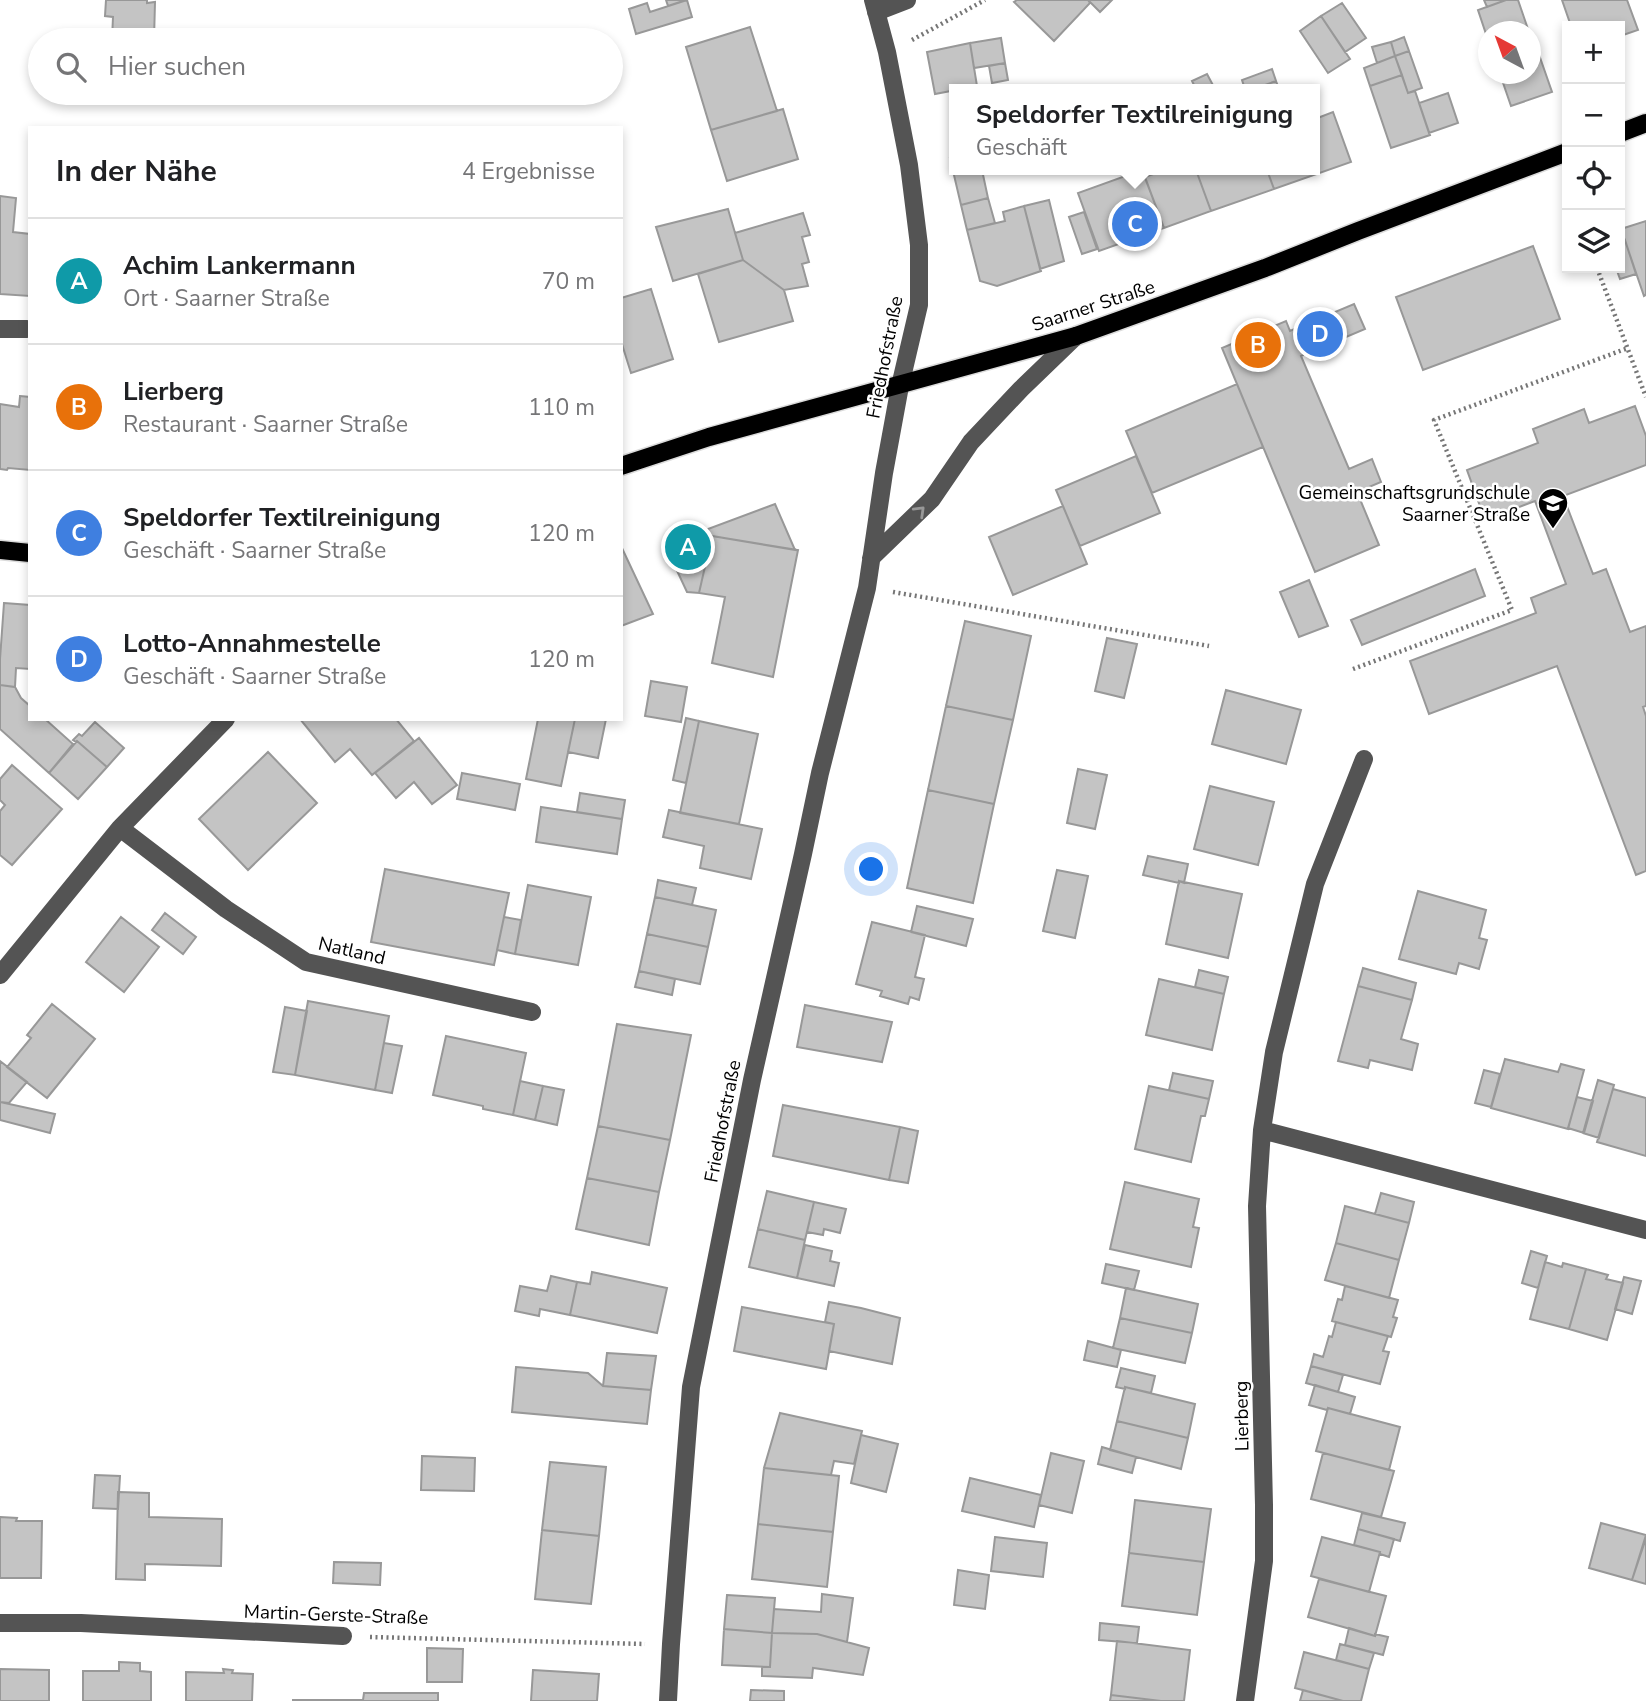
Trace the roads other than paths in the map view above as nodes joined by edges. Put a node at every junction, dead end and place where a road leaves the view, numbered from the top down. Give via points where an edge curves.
1 (906, 0) edge
2 (874, 6) edge
3 (1646, 123) edge
4 (1625, 131) edge
5 (1562, 154) edge
6 (0, 329) edge
7 (27, 329) dead end
8 (1076, 336) junction
9 (900, 386) junction
10 (623, 465) edge
11 (0, 550) edge
12 (28, 553) edge
13 (871, 558) junction
14 (224, 721) edge
15 (1364, 760) dead end
16 (120, 828) junction
17 (0, 975) edge
18 (532, 1012) dead end
19 (1262, 1130) junction
20 (1646, 1230) edge
21 (0, 1623) edge
22 (343, 1636) road end
23 (668, 1701) edge
24 (1245, 1701) edge

1 - 2 street
2 - 9 street, Friedhofstraße via 909,165 919,245 919,305
3 - 4 main road
5 - 8 main road, Saarner Straße
6 - 7 street
8 - 9 main road, Saarner Straße
13 -> 8 street via 932,499 979,433
9 - 10 main road, Saarner Straße via 709,437
9 - 13 street, Friedhofstraße
11 - 12 main road
13 - 23 street, Friedhofstraße via 752,1080 691,1387
14 - 16 street
15 - 19 street, Lierberg via 1315,884 1274,1052
16 - 17 street
16 - 18 street, Natland via 226,909 306,962
19 - 20 street
19 - 24 street, Lierberg via 1256,1206 1264,1561
21 - 22 street, Martin-Gerste-Straße

